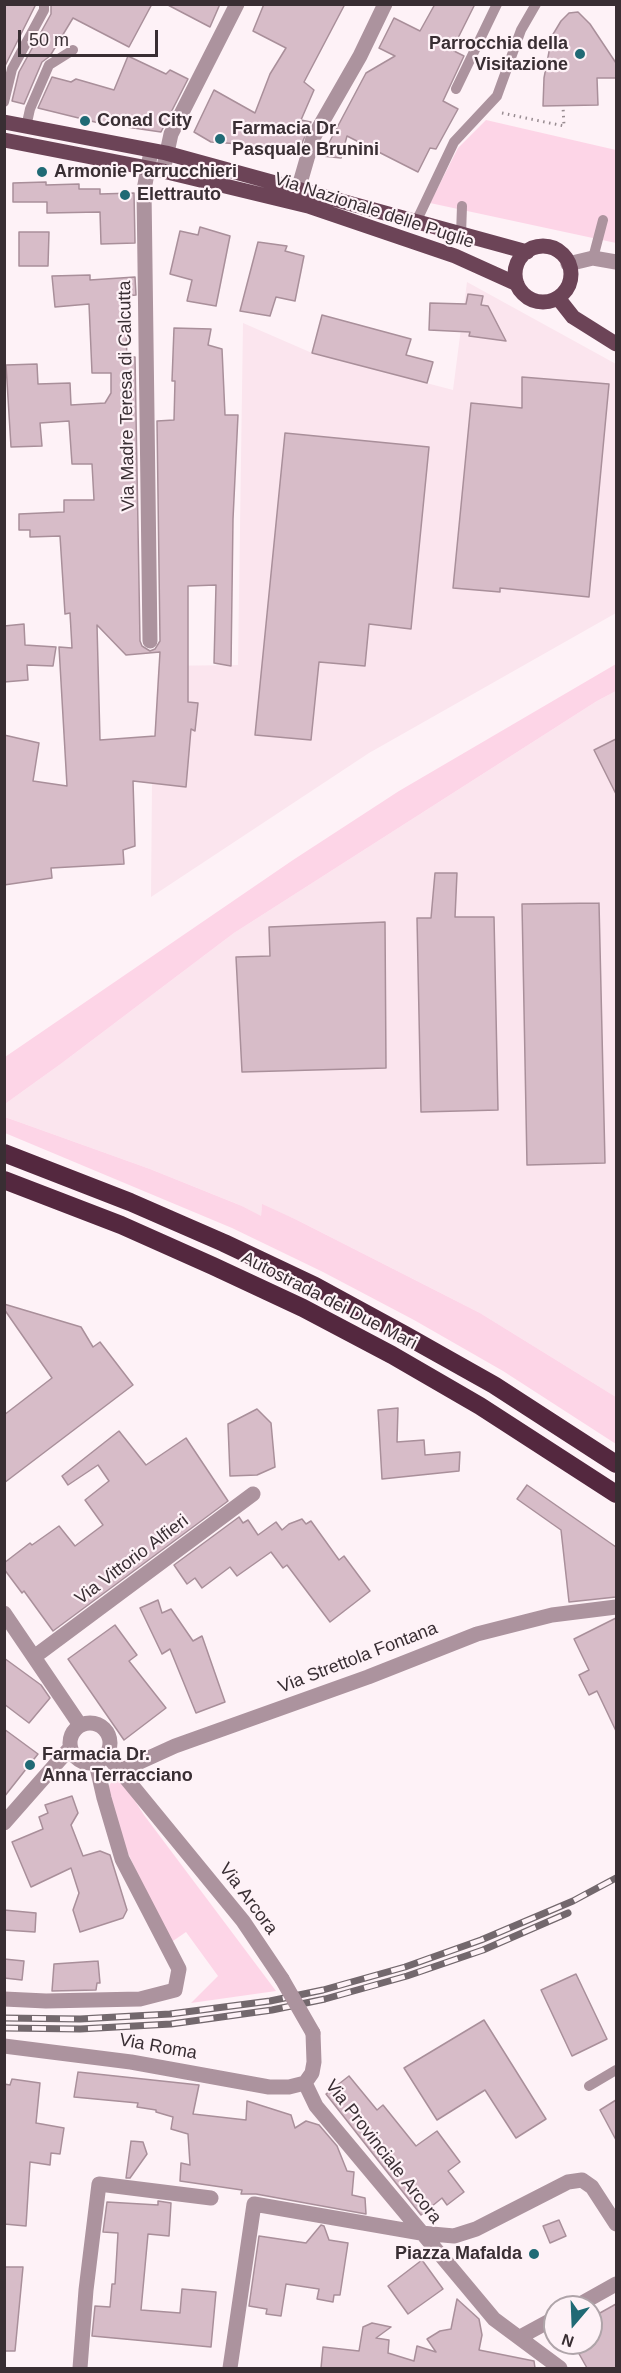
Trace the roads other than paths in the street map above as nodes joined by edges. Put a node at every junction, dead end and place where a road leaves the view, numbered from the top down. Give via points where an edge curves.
1 (44, 4) edge
2 (237, 4) edge
3 (385, 4) edge
4 (497, 4) edge
5 (536, 4) edge
6 (73, 50) dead end
7 (456, 89) dead end
8 (4, 102) edge
9 (4, 122) edge
10 (26, 127) junction
11 (4, 140) edge
12 (158, 152) junction
13 (156, 170) junction
14 (298, 190) junction
15 (462, 206) dead end
16 (603, 220) dead end
17 (416, 222) junction
18 (461, 235) junction
19 (527, 252) junction
20 (593, 258) junction
21 (616, 262) edge
22 (568, 264) junction
23 (517, 284) junction
24 (558, 298) junction
25 (616, 344) edge
26 (150, 641) dead end
27 (4, 1154) edge
28 (4, 1180) edge
29 (616, 1464) edge
30 (253, 1494) dead end
31 (616, 1494) edge
32 (616, 1607) edge
33 (4, 1613) edge
34 (34, 1657) junction
35 (80, 1725) junction
36 (70, 1748) junction
37 (102, 1759) junction
38 (120, 1771) junction
39 (4, 1823) edge
40 (4, 1999) edge
41 (4, 2046) edge
42 (616, 2070) edge
43 (305, 2083) junction
44 (589, 2086) dead end
45 (212, 2198) dead end
46 (616, 2224) edge
47 (422, 2233) junction
48 (616, 2284) edge
49 (596, 2295) edge
50 (543, 2325) edge
51 (520, 2337) junction
52 (80, 2368) edge
53 (230, 2368) edge
54 (560, 2368) edge

1 - 8 lane via 12,69
2 - 12 street, Via Madre Teresa di Calcutta
3 - 14 street via 313,138
4 - 7 lane
5 - 17 lane via 520,30 497,96 454,142
6 - 10 lane via 49,65
9 - 10 main road, Via Nazionale delle Puglie
10 - 12 main road, Via Nazionale delle Puglie
11 - 13 main road, Via Nazionale delle Puglie
12 - 13 street, Via Madre Teresa di Calcutta
12 - 14 main road, Via Nazionale delle Puglie
13 - 23 main road, Via Nazionale delle Puglie via 308,206 455,256
13 - 26 street, Via Madre Teresa di Calcutta via 144,190
14 - 17 main road, Via Nazionale delle Puglie
15 - 18 lane
16 - 20 lane
17 - 18 main road, Via Nazionale delle Puglie
18 - 19 main road, Via Nazionale delle Puglie
19 - 22 main road via 542,246 550,248 558,251
19 - 23 main road via 516,266
20 - 21 street
20 - 22 street
22 - 24 main road via 568,286
23 - 24 main road via 534,301
24 - 25 main road via 573,317
27 - 29 highway, Autostrada dei Due Mari via 130,1202 315,1286 494,1385
28 - 31 highway, Autostrada dei Due Mari via 121,1225 303,1308 480,1406
30 - 34 street, Via Vittorio Alfieri
32 - 38 street, Via Strettola Fontana via 552,1615 477,1634 175,1746
33 - 34 street
34 - 35 street
35 - 36 street via 72,1735
35 - 37 street via 94,1723 106,1730 111,1742
36 - 37 street, Via Arcora via 77,1759 90,1764
36 - 39 street
37 - 38 street, Via Arcora
37 - 40 street via 104,1798 122,1858 179,1970 175,1990 140,1999
38 - 43 street, Via Arcora, bridge via 243,1921 282,1979 313,2033 314,2062
41 - 43 street, Via Roma via 131,2062 269,2087
42 - 44 lane
43 - 47 street, Via Provinciale Arcora via 316,2106
45 - 52 street via 99,2184
46 - 47 street via 592,2187 582,2180 568,2182 476,2229 454,2236
47 - 51 street, Via Provinciale Arcora via 495,2319
47 - 53 street via 254,2204
48 - 49 street
50 - 51 street
51 - 54 street, Via Provinciale Arcora

